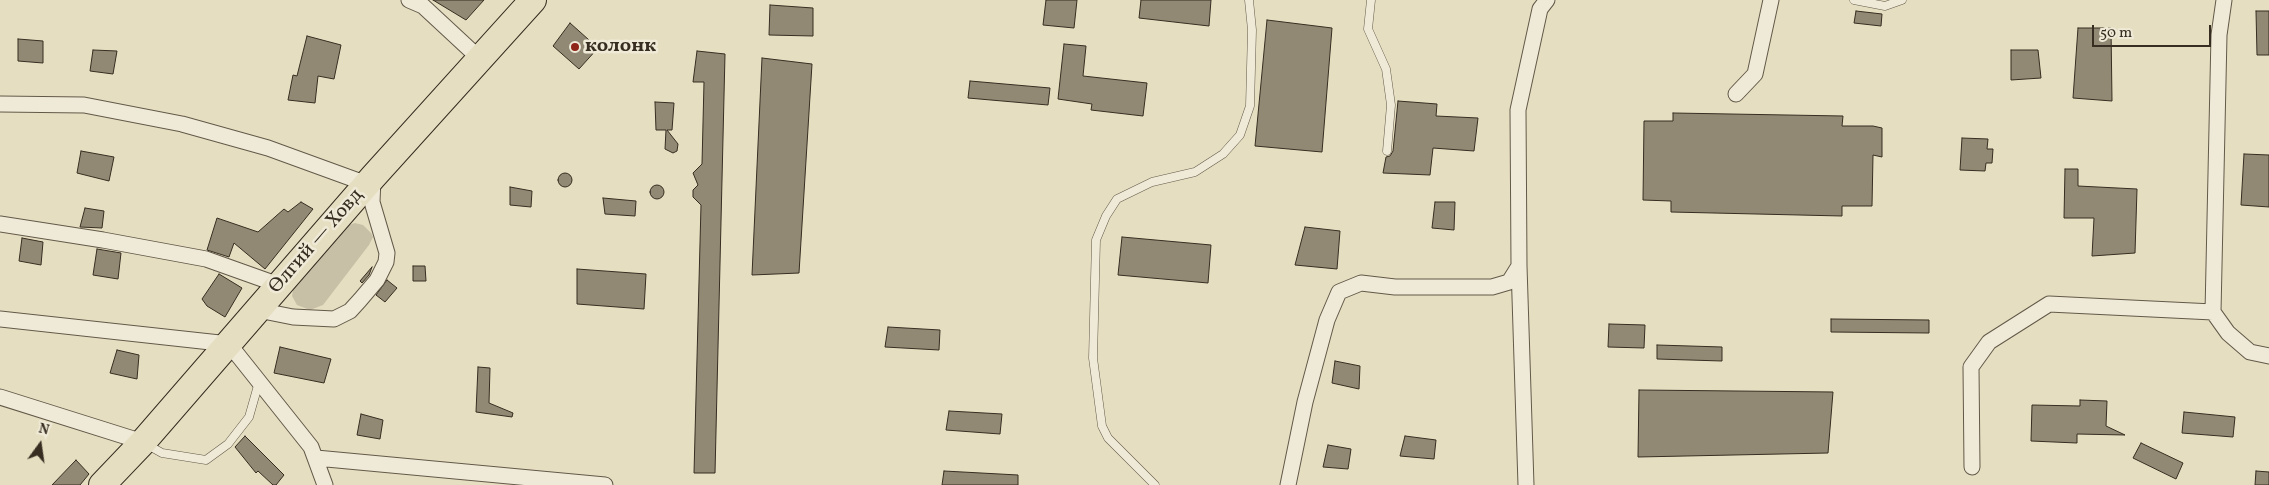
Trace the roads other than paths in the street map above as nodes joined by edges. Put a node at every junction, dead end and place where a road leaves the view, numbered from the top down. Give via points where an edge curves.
1 (409, 0) edge
2 (533, 0) edge
3 (1249, 0) edge
4 (1371, 0) edge
5 (1547, 0) edge
6 (1772, 0) edge
7 (1854, 0) edge
8 (1902, 0) edge
9 (2224, 0) edge
10 (479, 58) junction
11 (1736, 94) dead end
12 (0, 104) edge
13 (1387, 151) dead end
14 (370, 180) junction
15 (0, 224) edge
16 (1519, 266) junction
17 (279, 285) junction
18 (258, 310) junction
19 (2213, 312) junction
20 (0, 320) edge
21 (229, 344) junction
22 (2269, 356) edge
23 (260, 382) junction
24 (0, 397) edge
25 (143, 442) junction
26 (316, 458) junction
27 (1972, 467) dead end
28 (102, 485) edge
29 (326, 485) edge
30 (605, 485) edge
31 (1155, 485) edge
32 (1288, 485) edge
33 (1526, 485) edge

1 - 10 street via 423,6
2 - 10 highway, Өлгий — Ховд
3 - 31 lane via 1252,30 1250,106 1240,135 1223,154 1195,172 1152,182 1117,199 1096,240 1093,358 1102,426 1108,438
4 - 13 lane via 1368,28 1386,69 1392,105
5 - 16 street via 1540,9 1518,110
6 - 11 street via 1755,74
7 - 8 lane via 1885,6
9 - 19 street via 2219,35
10 - 14 highway, Өлгий — Ховд
12 - 14 street via 84,105 182,124
14 - 17 highway, Өлгий — Ховд
14 - 18 street via 372,202 387,253 377,280 360,300 350,311 334,319 293,317
15 - 17 street via 206,259
16 - 32 street via 1509,282 1492,287 1394,287 1361,283 1339,292 1327,320 1305,402
16 - 33 street
17 - 18 highway, Өлгий — Ховд
18 - 21 highway, Өлгий — Ховд
19 - 22 street via 2228,333 2250,352
19 - 27 street via 2049,304 1989,342 1971,367
20 - 21 street
21 - 23 street
21 - 25 highway, Өлгий — Ховд
23 - 25 lane via 249,417 228,444 206,460 162,453
23 - 26 street
24 - 25 street
25 - 28 highway, Өлгий — Ховд
26 - 29 street
26 - 30 street

